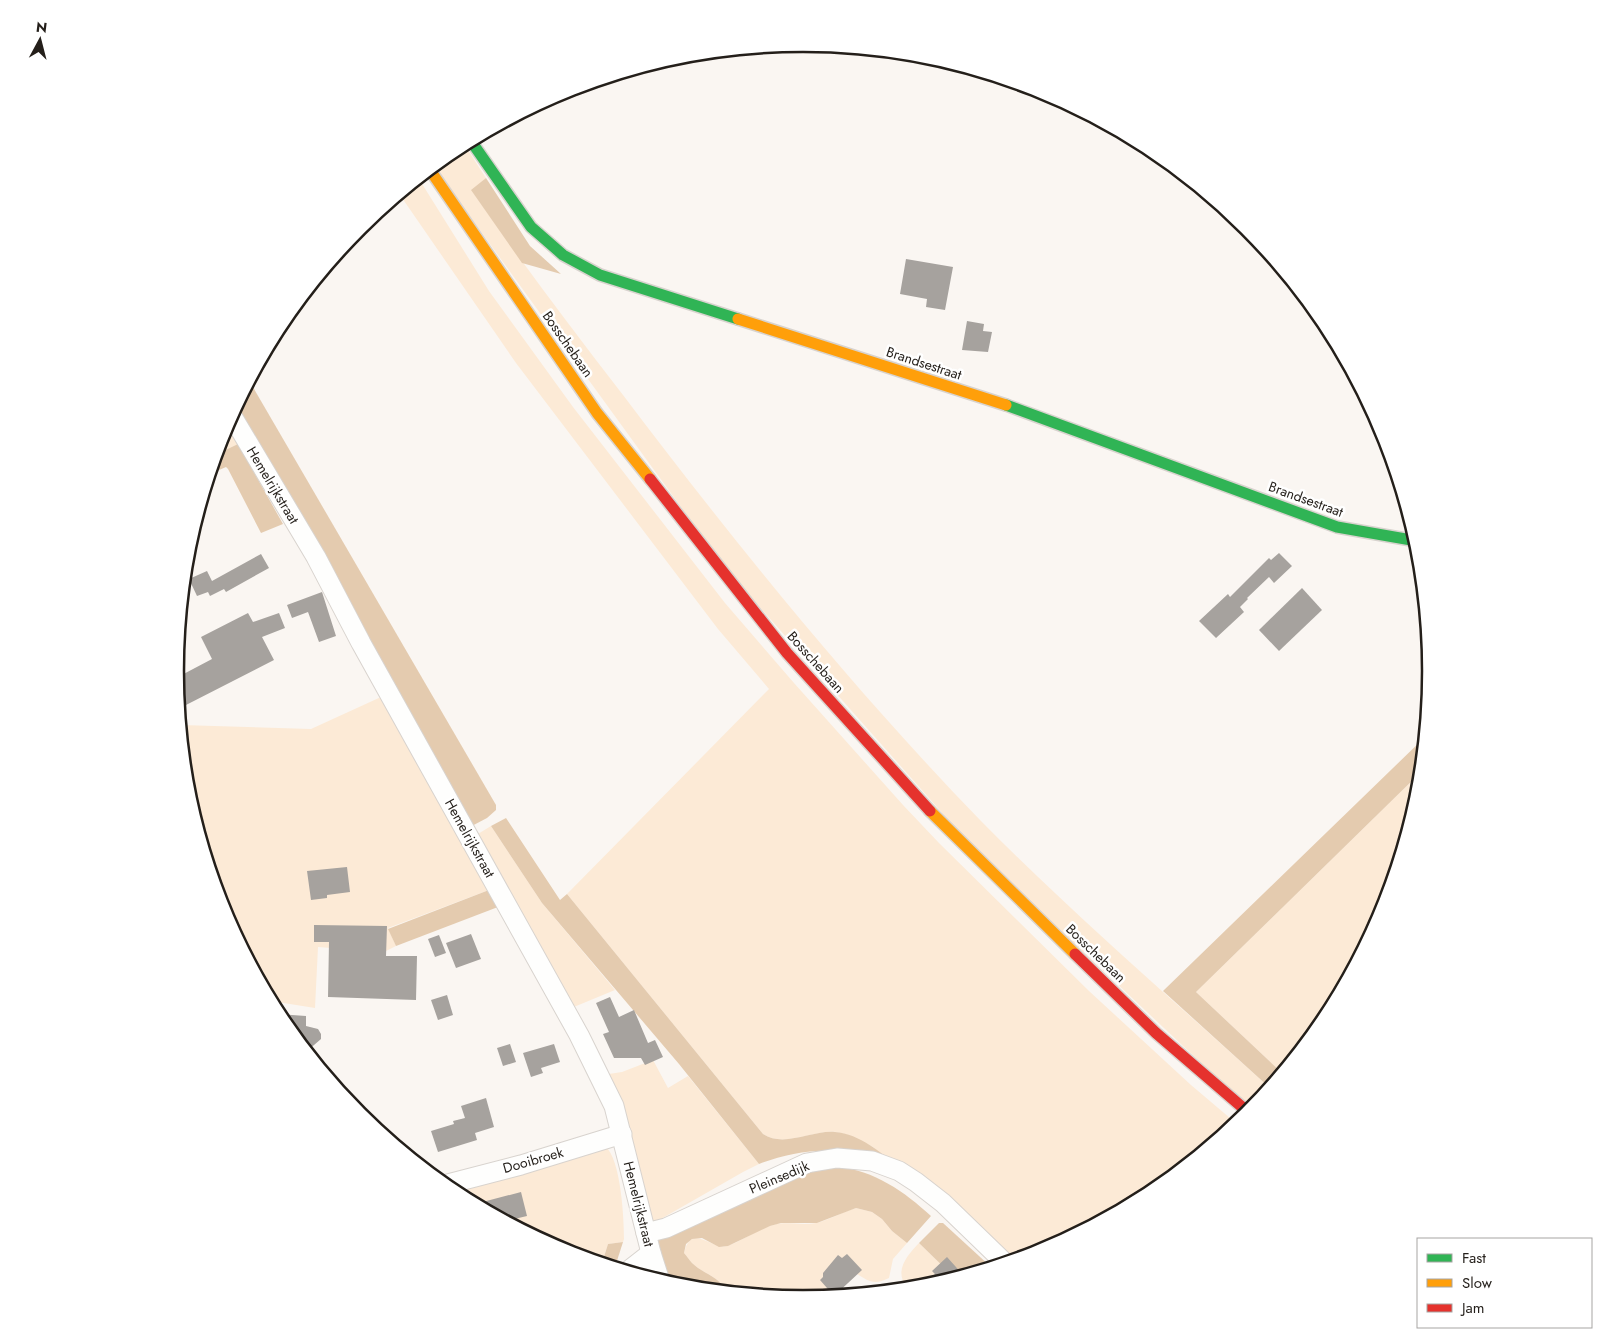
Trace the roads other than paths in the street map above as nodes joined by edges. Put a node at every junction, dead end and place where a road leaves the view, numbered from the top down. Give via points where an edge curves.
1 (475, 147) edge
2 (434, 175) edge
3 (237, 424) edge
4 (1408, 539) edge
5 (1243, 1107) edge
6 (622, 1134) junction
7 (455, 1182) edge
8 (646, 1233) junction
9 (651, 1253) junction
10 (1000, 1258) edge
11 (634, 1266) edge
12 (657, 1273) edge

1 - 4 main road, Brandsestraat via 531,227 563,255 600,275 1030,413 1337,527
2 - 5 main road, Bosschebaan via 597,413 787,653 937,818 1156,1033
3 - 6 street, Hemelrijkstraat via 316,557 574,1026 614,1106
6 - 7 street, Dooibroek
6 - 8 street, Hemelrijkstraat
8 - 9 street, Hemelrijkstraat
8 - 10 street, Pleinsedijk via 666,1228 807,1163 837,1158 872,1161 899,1171 942,1203
9 - 11 street
9 - 12 street, Hemelrijkstraat

